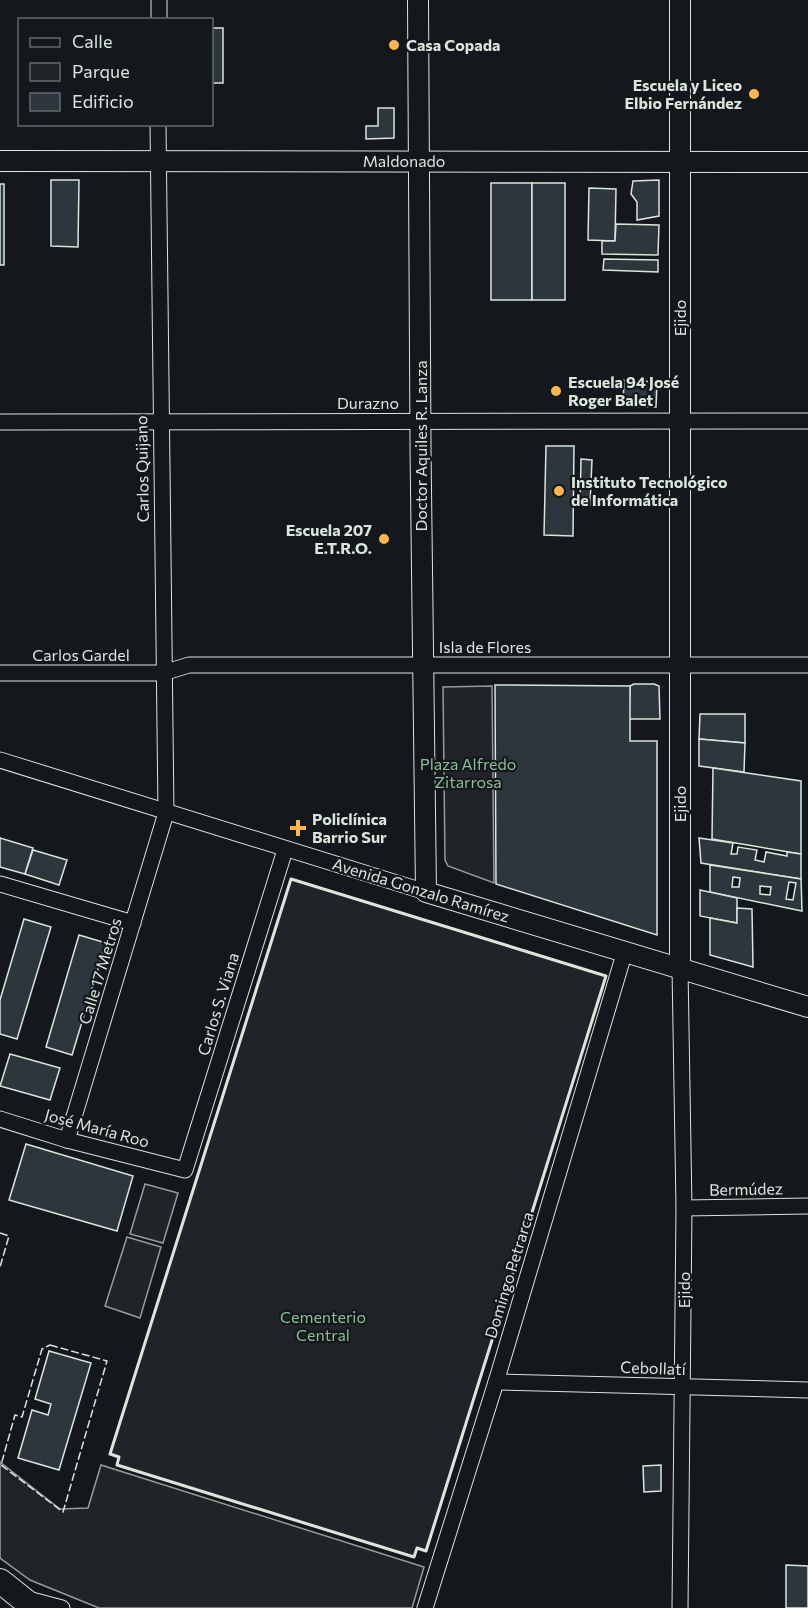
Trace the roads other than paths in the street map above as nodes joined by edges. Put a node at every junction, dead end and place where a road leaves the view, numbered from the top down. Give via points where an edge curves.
1 (159, 0) edge
2 (418, 0) edge
3 (680, 0) edge
4 (159, 18) edge
5 (158, 126) edge
6 (0, 161) edge
7 (158, 161) junction
8 (418, 161) junction
9 (680, 162) junction
10 (808, 162) edge
11 (422, 421) junction
12 (808, 421) edge
13 (0, 422) edge
14 (160, 422) junction
15 (681, 422) junction
16 (679, 664) junction
17 (421, 665) junction
18 (808, 665) edge
19 (0, 673) edge
20 (163, 673) junction
21 (0, 760) edge
22 (166, 813) junction
23 (285, 850) junction
24 (0, 884) edge
25 (426, 892) junction
26 (133, 923) junction
27 (625, 951) junction
28 (681, 968) junction
29 (808, 1007) edge
30 (0, 1119) edge
31 (67, 1140) junction
32 (185, 1170) joint
33 (808, 1206) edge
34 (684, 1208) junction
35 (496, 1382) junction
36 (684, 1387) junction
37 (808, 1390) edge
38 (0, 1581) edge
39 (27, 1603) edge
40 (62, 1608) edge
41 (424, 1608) edge
42 (680, 1608) edge

1 - 4 street
2 - 8 street, Doctor Aquiles R. Lanza
3 - 9 street, Ejido
5 - 7 street, Carlos Quijano
6 - 7 street, Maldonado
7 - 8 street, Maldonado
7 - 14 street, Carlos Quijano
8 - 9 street, Maldonado
8 - 11 street, Doctor Aquiles R. Lanza
9 - 10 street, Maldonado
9 - 15 street, Ejido
11 - 14 street, Durazno
11 - 15 street, Durazno
11 - 17 street, Doctor Aquiles R. Lanza
12 - 15 street, Durazno
13 - 14 street, Durazno
14 - 20 street, Carlos Quijano
15 - 16 street, Ejido
16 - 17 street, Isla de Flores
16 - 18 street, Isla de Flores
16 - 28 street, Ejido
17 - 20 street, Isla de Flores via 189,665
17 - 25 street, Doctor Aquiles R. Lanza
19 - 20 street, Carlos Gardel
20 - 22 street, Carlos Quijano
21 - 22 street, Avenida Gonzalo Ramírez
22 - 23 street, Avenida Gonzalo Ramírez
22 - 26 street, Calle 17 Metros
23 - 25 street, Avenida Gonzalo Ramírez
23 - 32 street, Carlos S. Viana
24 - 26 street
25 - 27 street, Avenida Gonzalo Ramírez
26 - 31 street, Calle 17 Metros
27 - 28 street, Avenida Gonzalo Ramírez
27 - 35 street, Domingo Petrarca
28 - 29 street, Avenida Gonzalo Ramírez
28 - 34 street, Ejido
30 - 31 street, José María Roo
31 - 32 street, José María Roo
33 - 34 street, Bermúdez
34 - 36 street, Ejido
35 - 36 street, Cebollatí
35 - 41 street, Domingo Petrarca
36 - 37 street, Cebollatí
36 - 42 street, Ejido
38 - 39 main road
39 - 40 street

